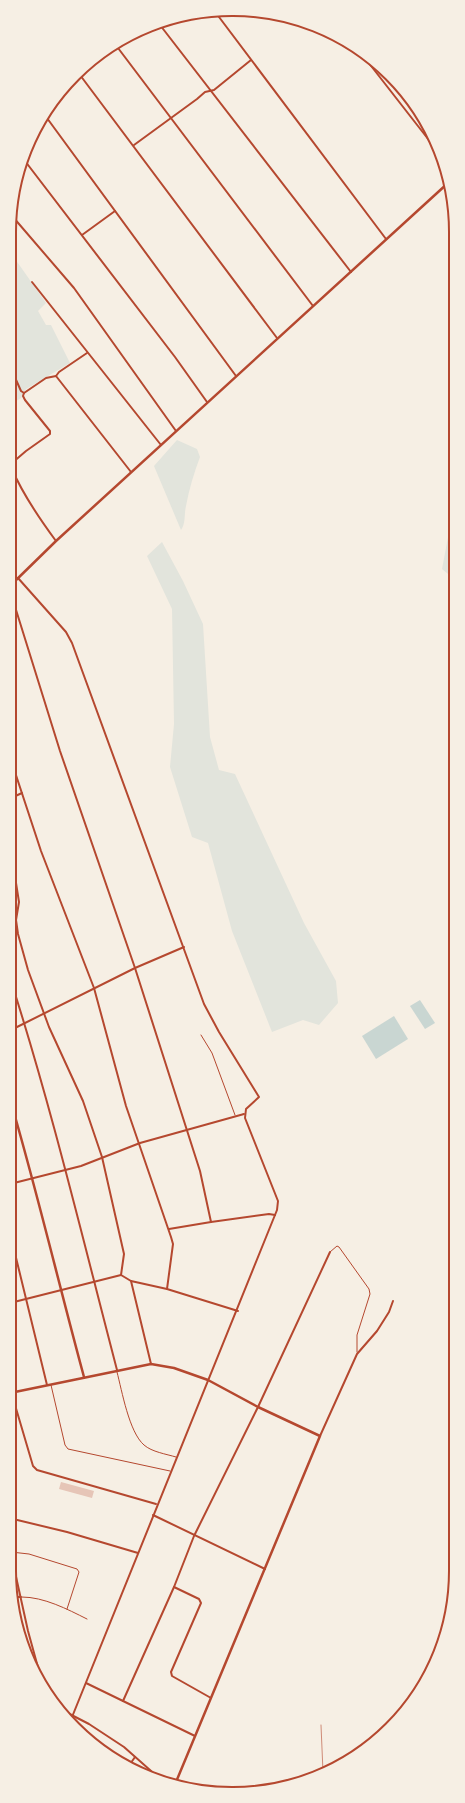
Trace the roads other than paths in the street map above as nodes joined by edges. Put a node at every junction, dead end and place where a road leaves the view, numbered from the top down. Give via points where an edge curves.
1 (218, 16) edge
2 (162, 27) edge
3 (118, 48) edge
4 (251, 60) junction
5 (373, 68) edge
6 (82, 77) edge
7 (209, 90) junction
8 (170, 118) junction
9 (48, 119) edge
10 (428, 139) edge
11 (134, 145) junction
12 (27, 163) edge
13 (444, 186) edge
14 (115, 211) junction
15 (16, 220) edge
16 (82, 235) junction
17 (386, 239) junction
18 (351, 272) junction
19 (32, 282) dead end
20 (312, 306) junction
21 (277, 338) junction
22 (87, 353) junction
23 (56, 376) junction
24 (236, 376) junction
25 (16, 380) edge
26 (24, 393) junction
27 (207, 402) junction
28 (176, 431) junction
29 (161, 445) junction
30 (16, 460) edge
31 (131, 472) junction
32 (16, 478) edge
33 (56, 541) junction
34 (18, 578) joint
35 (16, 610) edge
36 (16, 773) edge
37 (22, 793) junction
38 (16, 796) edge
39 (16, 883) edge
40 (16, 920) edge
41 (16, 920) edge
42 (184, 947) junction
43 (135, 968) junction
44 (94, 988) junction
45 (16, 997) edge
46 (44, 1013) junction
47 (24, 1023) junction
48 (16, 1027) edge
49 (201, 1035) dead end
50 (245, 1114) junction
51 (236, 1116) junction
52 (16, 1120) edge
53 (187, 1130) junction
54 (140, 1143) junction
55 (102, 1158) junction
56 (65, 1170) junction
57 (33, 1178) junction
58 (16, 1182) edge
59 (275, 1215) junction
60 (211, 1222) junction
61 (169, 1229) junction
62 (330, 1252) joint
63 (16, 1260) edge
64 (121, 1275) junction
65 (131, 1280) junction
66 (94, 1282) junction
67 (167, 1289) junction
68 (61, 1290) junction
69 (25, 1300) junction
70 (394, 1301) dead end
71 (16, 1302) edge
72 (238, 1311) junction
73 (357, 1354) junction
74 (151, 1364) junction
75 (117, 1370) junction
76 (84, 1377) junction
77 (208, 1380) junction
78 (51, 1384) junction
79 (47, 1385) junction
80 (16, 1392) edge
81 (258, 1407) junction
82 (16, 1412) edge
83 (320, 1436) junction
84 (177, 1458) junction
85 (171, 1471) junction
86 (157, 1504) junction
87 (153, 1514) junction
88 (16, 1520) edge
89 (194, 1536) junction
90 (16, 1553) edge
91 (138, 1553) junction
92 (265, 1569) junction
93 (16, 1574) edge
94 (174, 1587) junction
95 (18, 1597) edge
96 (21, 1597) junction
97 (68, 1609) junction
98 (87, 1618) dead end
99 (37, 1664) edge
100 (86, 1684) junction
101 (212, 1698) junction
102 (123, 1701) junction
103 (72, 1716) joint
104 (195, 1736) junction
105 (135, 1757) junction
106 (131, 1762) edge
107 (152, 1772) edge
108 (177, 1780) edge

1 - 4 street
2 - 7 street
3 - 8 street
4 - 7 street via 214,90
4 - 17 street
5 - 10 street
6 - 11 street
7 - 8 street
7 - 18 street
8 - 11 street
8 - 20 street
9 - 14 street
11 - 21 street
12 - 16 street
13 - 17 street
14 - 16 street
14 - 24 street
15 - 28 street via 74,288
16 - 27 street
17 - 18 street
18 - 20 street
19 - 22 street
20 - 21 street
21 - 24 street
22 - 23 street
22 - 29 street
23 - 26 street via 46,378
23 - 31 street
24 - 27 street
25 - 26 street
26 - 30 street via 25,400 50,434
27 - 28 street
28 - 29 street
29 - 31 street
31 - 33 street
32 - 33 street
33 - 34 street
34 - 42 street via 66,632 72,643
35 - 43 street via 60,751
36 - 37 street
37 - 38 street
37 - 44 street via 43,858
39 - 40 street via 19,902
41 - 46 street via 28,970
42 - 43 street
42 - 50 street via 211,1018 259,1097 250,1104
43 - 44 street
43 - 53 street
44 - 46 street
44 - 54 street via 126,1106
45 - 47 street
46 - 47 street
46 - 55 street via 84,1101
47 - 48 street
47 - 56 street
49 - 51 lane via 212,1053
50 - 51 street
50 - 59 street via 277,1196 278,1206
51 - 53 street
52 - 57 street
53 - 54 street
53 - 60 street via 200,1171
54 - 55 street
54 - 61 street
55 - 56 street
55 - 64 street via 124,1254
56 - 57 street
56 - 66 street
57 - 58 street
57 - 68 street
59 - 60 street
59 - 72 street
60 - 61 street
61 - 67 street via 173,1244
62 - 73 lane via 339,1247 369,1289 370,1294 357,1335
62 - 81 street
63 - 69 street
64 - 65 street
64 - 66 street
65 - 67 street
65 - 74 street
66 - 68 street
66 - 75 street
67 - 72 street
68 - 69 street
68 - 76 street
69 - 71 street
69 - 79 street
70 - 73 street via 377,1331
72 - 77 street
73 - 83 street
74 - 75 street
74 - 77 street via 174,1368
75 - 76 street
75 - 84 lane via 132,1427 140,1440 149,1448
76 - 78 street
77 - 81 street
77 - 84 street
78 - 79 street
78 - 85 lane via 68,1449
79 - 80 street
81 - 83 street
81 - 89 street
82 - 86 street via 33,1466 37,1470
83 - 92 street
84 - 85 street
85 - 86 street
86 - 87 street
87 - 89 street
87 - 91 street
88 - 91 street
89 - 92 street
89 - 94 street
90 - 97 lane via 77,1569 79,1572
91 - 100 street
92 - 101 street
93 - 96 street
94 - 101 street via 199,1599 201,1603 171,1672 172,1676
94 - 102 street
95 - 96 street
96 - 97 lane via 30,1597
96 - 99 street
97 - 98 lane
100 - 102 street
100 - 103 street
101 - 104 street
102 - 104 street
103 - 105 street via 95,1728
104 - 108 street
105 - 106 street
105 - 107 street

